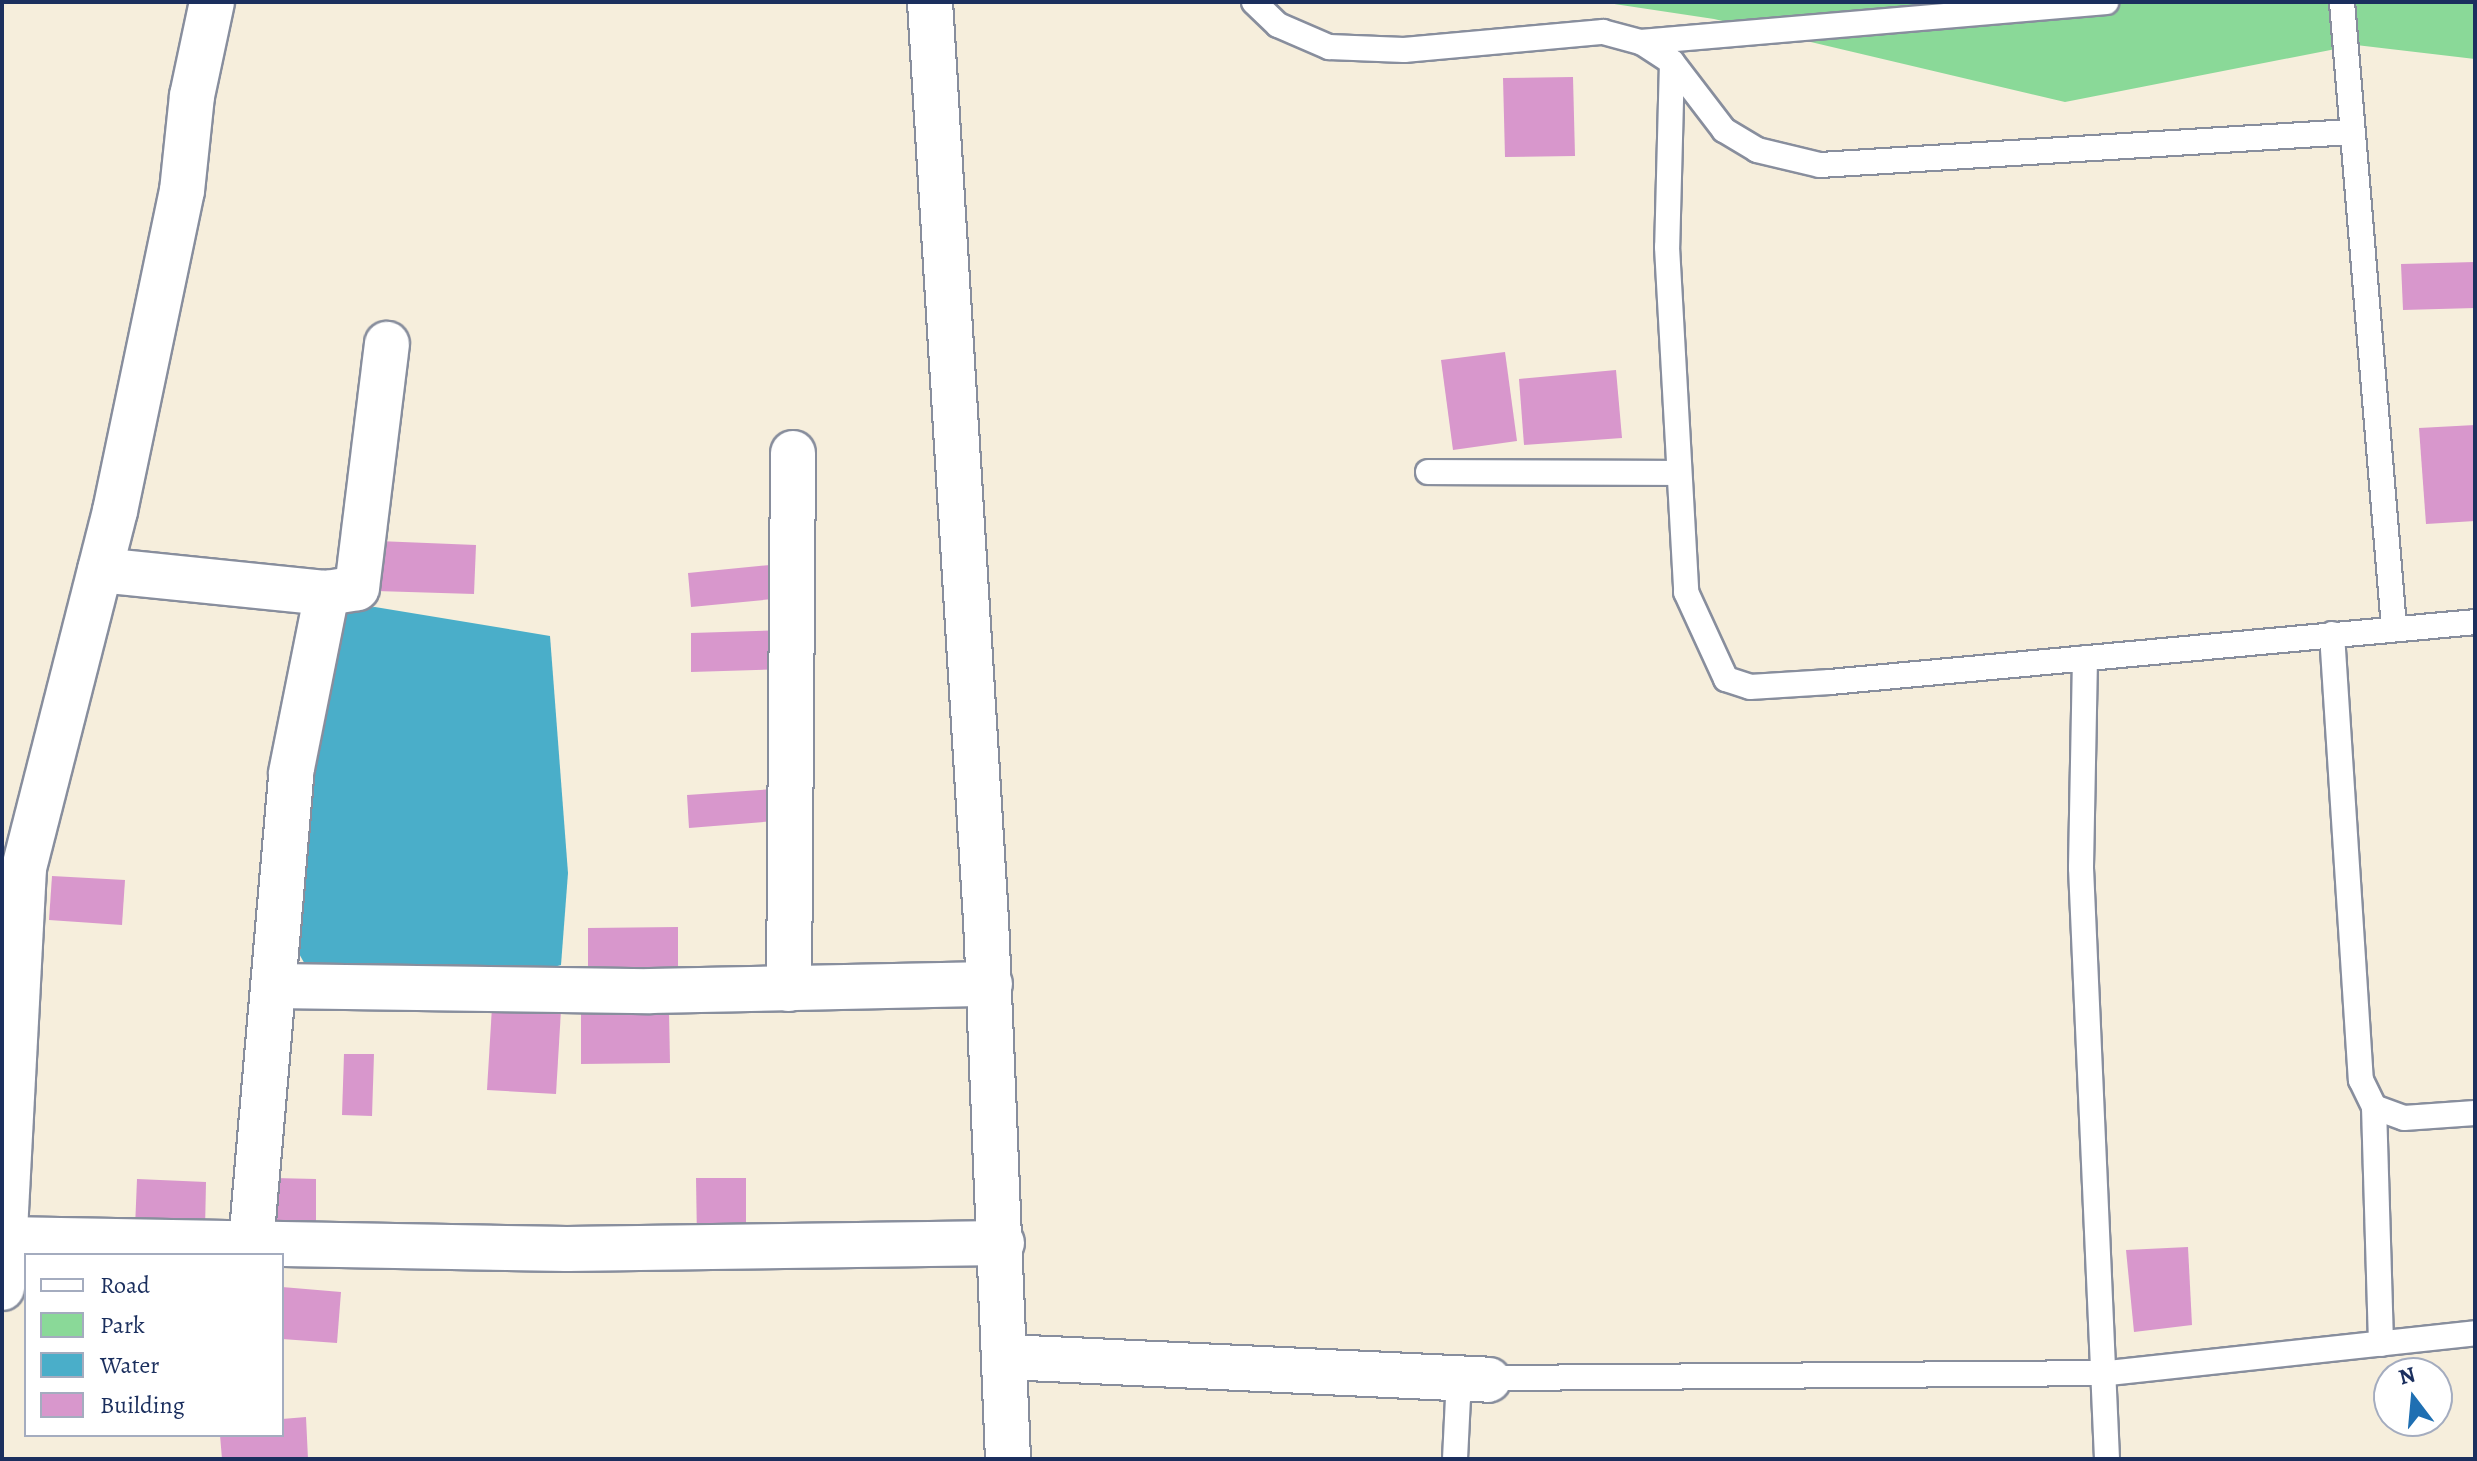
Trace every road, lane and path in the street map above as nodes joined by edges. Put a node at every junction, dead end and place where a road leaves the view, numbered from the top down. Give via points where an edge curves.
1 (212, 2) edge
2 (930, 2) edge
3 (1254, 2) edge
4 (2106, 2) edge
5 (2342, 2) edge
6 (1641, 42) junction
7 (1672, 62) junction
8 (2351, 132) junction
9 (387, 344) dead end
10 (793, 453) dead end
11 (1428, 472) dead end
12 (1679, 473) junction
13 (100, 570) junction
14 (327, 593) junction
15 (2475, 622) edge
16 (2394, 628) junction
17 (2332, 634) junction
18 (2085, 658) junction
19 (18, 812) edge
20 (990, 984) junction
21 (274, 986) junction
22 (789, 989) junction
23 (2374, 1107) junction
24 (2475, 1113) edge
25 (4, 1239) junction
26 (1002, 1243) junction
27 (251, 1244) junction
28 (2, 1288) edge
29 (2475, 1333) edge
30 (2381, 1344) junction
31 (1007, 1357) junction
32 (2109, 1373) junction
33 (1488, 1380) junction
34 (1008, 1459) edge
35 (1455, 1459) edge
36 (2107, 1459) edge

1 - 13 street via 166,273
2 - 20 street
3 - 6 lane via 1278,25 1329,47 1404,50 1603,32
4 - 6 lane
5 - 8 lane
6 - 7 lane
7 - 8 lane via 1724,130 1757,150 1820,165
7 - 12 lane via 1667,247
8 - 16 lane
9 - 14 street via 364,573 357,588
10 - 22 street
11 - 12 lane
12 - 18 lane via 1686,592 1726,679 1750,687
13 - 14 street
13 - 19 street
14 - 21 street via 291,773
15 - 16 lane
16 - 17 lane
17 - 18 lane
17 - 23 lane via 2361,1080
18 - 32 lane via 2081,868
19 - 25 street
20 - 22 street
20 - 26 street
21 - 22 street
21 - 27 street
23 - 24 lane via 2404,1118
23 - 30 lane
25 - 27 street
25 - 28 street
26 - 27 street via 677,1250
26 - 31 street
29 - 30 lane
30 - 32 lane
31 - 33 street
31 - 34 street
32 - 33 lane
32 - 36 lane
33 - 35 lane via 1469,1384 1458,1397

